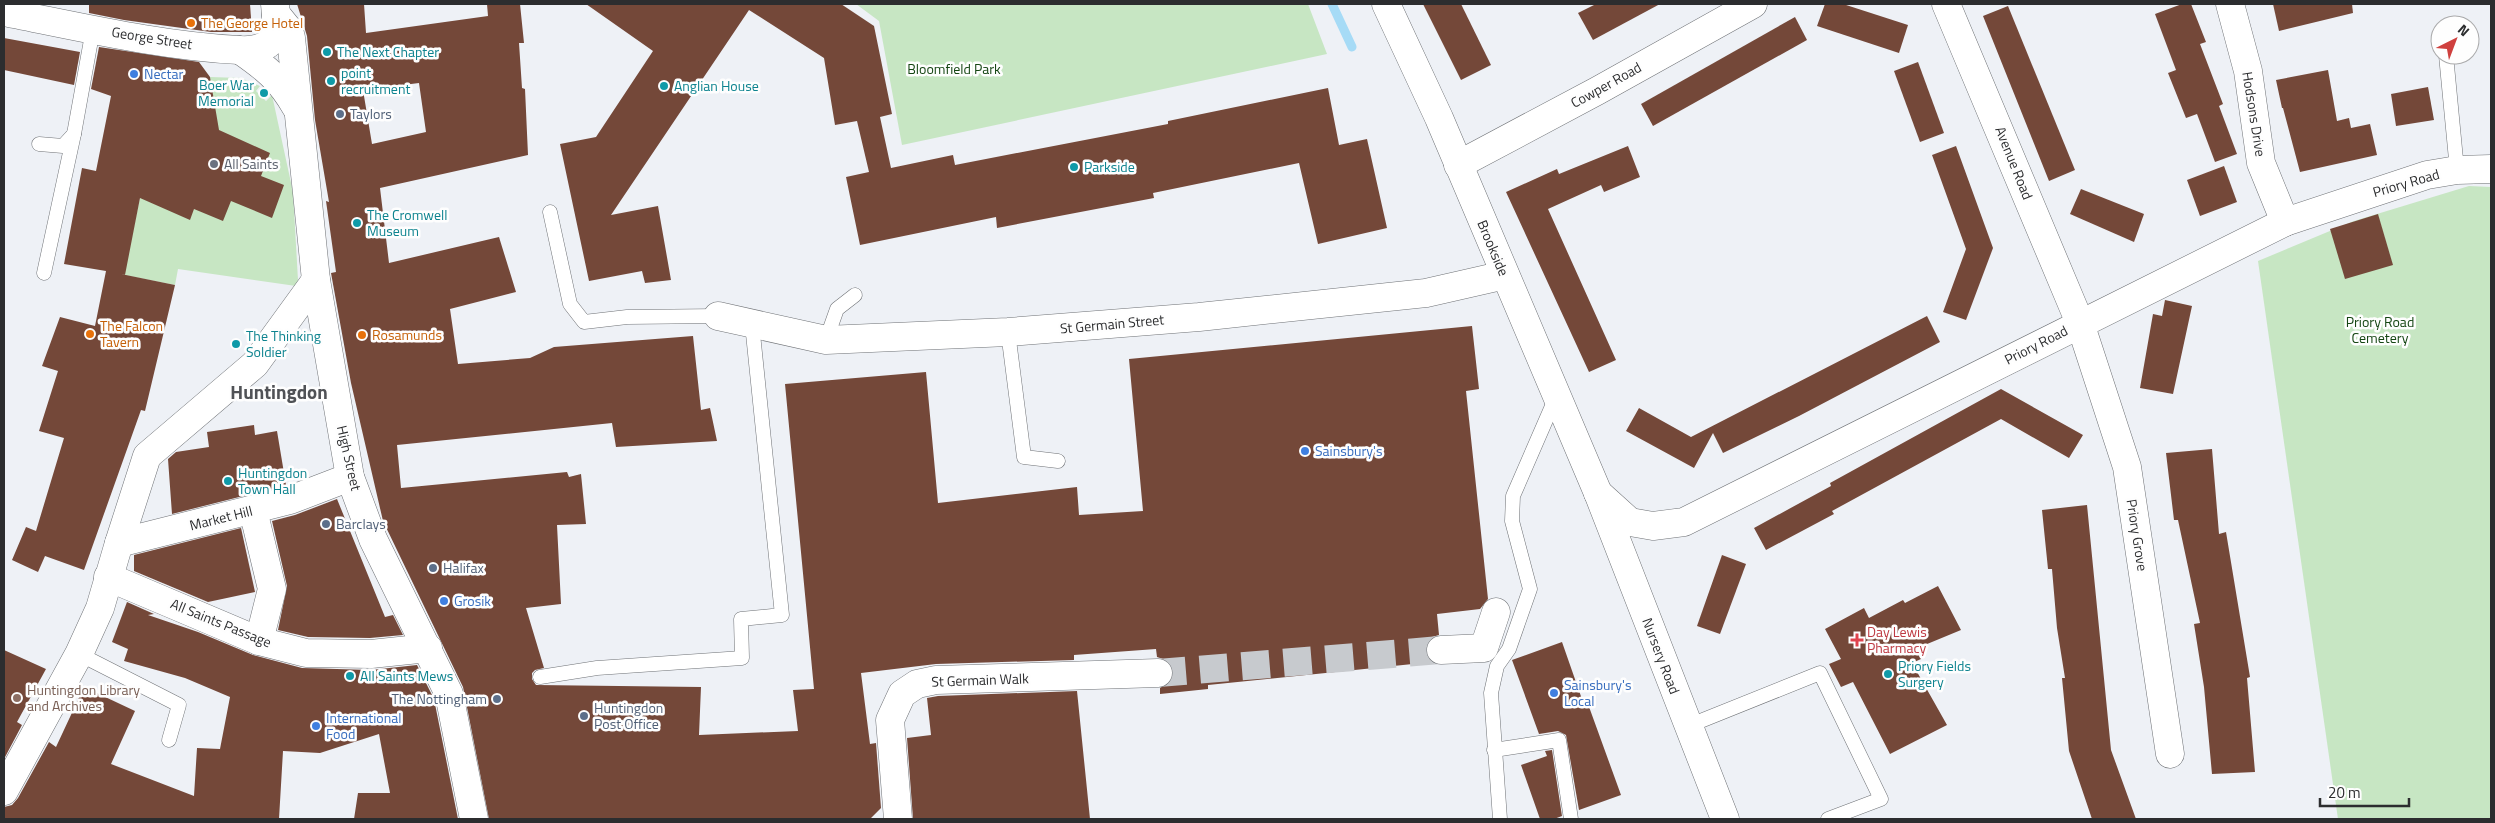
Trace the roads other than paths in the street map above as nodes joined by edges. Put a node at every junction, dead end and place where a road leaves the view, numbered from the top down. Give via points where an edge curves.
1 (1386, 4) edge
2 (1753, 4) edge
3 (1946, 4) edge
4 (2230, 4) edge
5 (275, 9) edge
6 (34, 11) edge
7 (4, 12) edge
8 (93, 29) junction
9 (240, 50) junction
10 (2447, 65) edge
11 (296, 108) junction
12 (74, 134) junction
13 (39, 144) dead end
14 (1458, 165) junction
15 (2491, 169) edge
16 (2456, 170) junction
17 (550, 212) dead end
18 (2285, 222) junction
19 (44, 273) dead end
20 (1505, 275) junction
21 (316, 280) junction
22 (855, 295) dead end
23 (718, 316) joint
24 (2080, 323) junction
25 (752, 324) junction
26 (1008, 332) junction
27 (826, 340) junction
28 (1556, 397) junction
29 (1058, 461) dead end
30 (350, 476) junction
31 (1598, 494) junction
32 (254, 510) junction
33 (119, 543) junction
34 (108, 577) junction
35 (1496, 612) dead end
36 (260, 641) junction
37 (85, 642) junction
38 (428, 648) junction
39 (1441, 650) tunnel mouth
40 (1158, 673) tunnel mouth
41 (540, 677) dead end
42 (1688, 726) junction
43 (169, 740) dead end
44 (1494, 750) junction
45 (2170, 754) dead end
46 (4, 791) edge
47 (474, 819) edge
48 (898, 819) edge
49 (1500, 819) edge
50 (1571, 819) edge
51 (1725, 819) edge
52 (1828, 819) edge

1 - 14 street, Brookside
2 - 14 street, Cowper Road
3 - 24 street, Avenue Road
4 - 18 street, Hodsons Drive via 2248,71 2261,163
5 - 9 street, George Street via 275,34 268,44
5 - 11 street, High Street via 291,38
6 - 7 street, George Street
6 - 8 street, George Street
8 - 9 street, George Street
8 - 12 lane
9 - 11 street, High Street via 270,71 284,86
10 - 16 lane
11 - 21 street, High Street
12 - 13 lane via 63,146
12 - 19 lane
14 - 20 street, Brookside
15 - 16 street, Priory Road
16 - 18 street, Priory Road via 2427,175
17 - 23 lane via 570,304 584,322 627,317
18 - 24 street, Priory Road
20 - 26 street, St Germain Street via 1426,293 1199,317
20 - 28 street, Brookside
21 - 30 street, High Street
21 - 33 street via 254,364 147,456
22 - 27 lane via 837,309
23 - 25 street, St Germain Street
24 - 31 street, Priory Road via 1684,522 1653,526 1630,522
24 - 45 street, Priory Grove via 2127,467
25 - 27 street, St Germain Street
25 - 41 lane via 782,615 741,619 742,658 597,668
26 - 27 street, St Germain Street
26 - 29 lane via 1024,457
28 - 31 street, Brookside
28 - 44 lane via 1513,496 1512,521 1530,589 1509,649 1497,666 1491,693
30 - 32 street, Market Hill via 290,500
30 - 38 street, High Street via 373,539
31 - 42 street, Nursery Road
32 - 33 street, Market Hill
32 - 36 street via 272,589
33 - 34 street
34 - 36 street, All Saints Passage
34 - 37 street via 100,608
35 - 39 street via 1484,648
36 - 38 street, All Saints Passage via 306,653 371,654
37 - 43 lane via 179,705
37 - 46 street
38 - 47 street, High Street via 449,694
40 - 48 street, St Germain Walk via 936,680 916,684 902,694 890,720
42 - 51 street, Nursery Road
42 - 52 lane via 1820,673 1881,799
44 - 49 lane
44 - 50 lane via 1559,740

